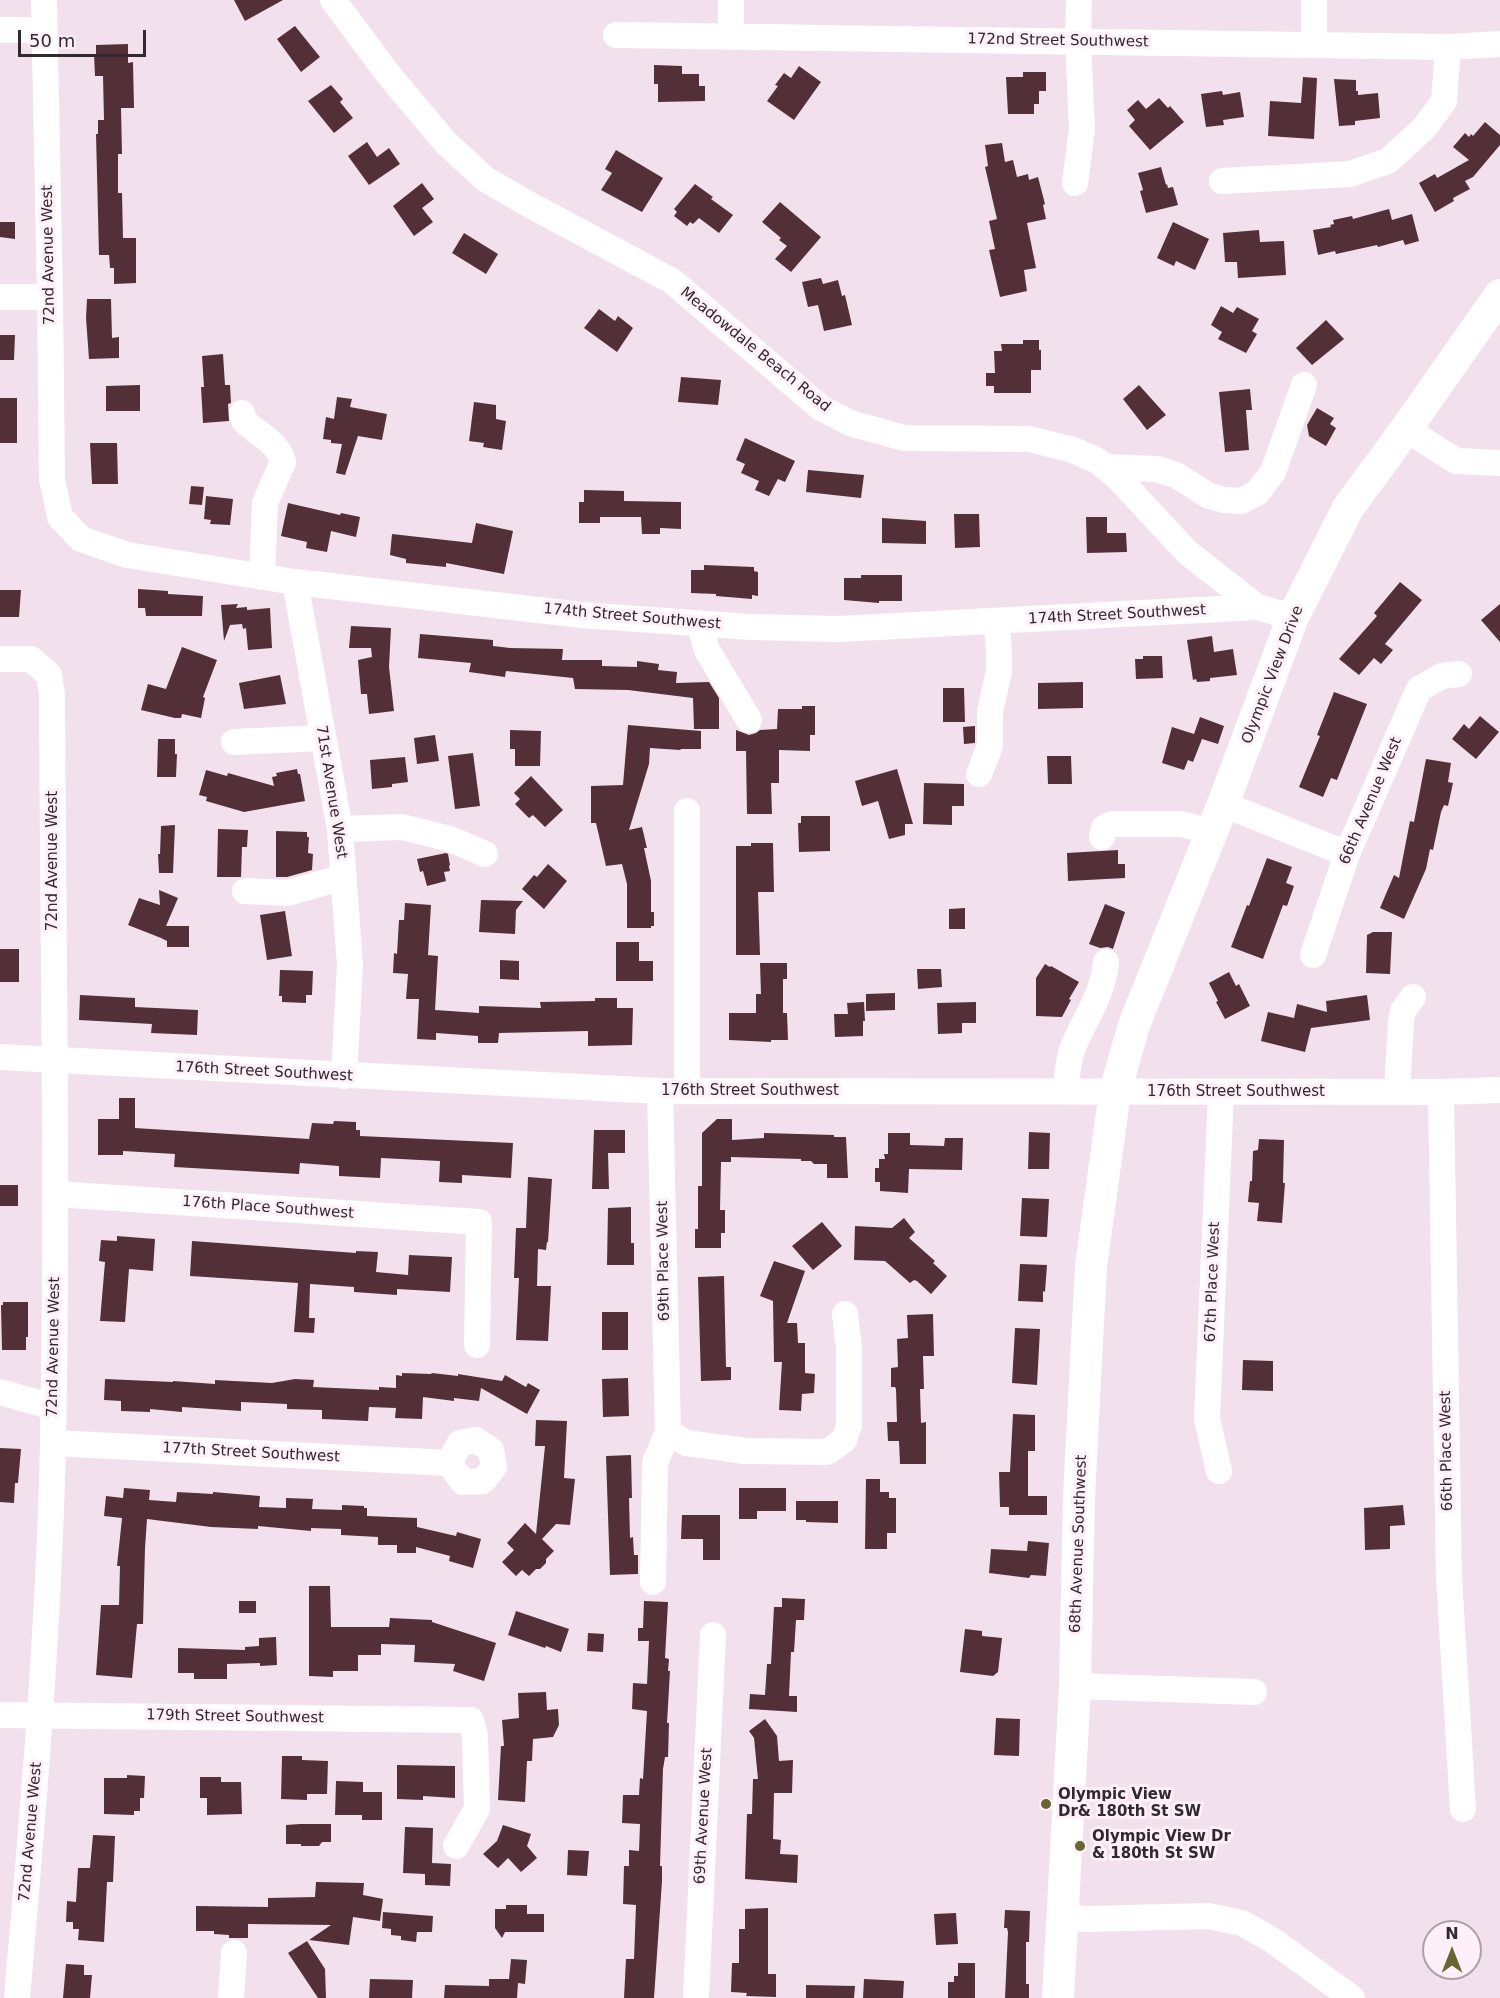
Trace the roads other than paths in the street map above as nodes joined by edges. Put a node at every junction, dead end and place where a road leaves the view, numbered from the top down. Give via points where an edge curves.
1 (44, 0) edge
2 (333, 0) edge
3 (731, 0) edge
4 (1079, 0) edge
5 (1314, 0) edge
6 (0, 30) edge
7 (44, 30) junction
8 (616, 34) dead end
9 (731, 35) junction
10 (1078, 42) junction
11 (1314, 44) junction
12 (1500, 44) edge
13 (1448, 47) junction
14 (1222, 181) dead end
15 (1074, 183) dead end
16 (1500, 295) edge
17 (0, 297) edge
18 (50, 297) junction
19 (1304, 385) dead end
20 (242, 413) dead end
21 (1406, 429) junction
22 (1500, 464) edge
23 (1105, 467) junction
24 (52, 479) joint
25 (262, 577) junction
26 (295, 582) junction
27 (1257, 607) junction
28 (1293, 617) junction
29 (997, 621) junction
30 (699, 623) junction
31 (0, 659) edge
32 (1459, 674) dead end
33 (749, 720) dead end
34 (322, 738) junction
35 (234, 742) dead end
36 (979, 774) dead end
37 (687, 811) dead end
38 (1217, 818) junction
39 (340, 829) junction
40 (1102, 837) dead end
41 (485, 854) dead end
42 (1347, 854) junction
43 (344, 877) junction
44 (245, 891) dead end
45 (1313, 955) dead end
46 (1106, 962) dead end
47 (1413, 997) dead end
48 (0, 1058) edge
49 (54, 1061) junction
50 (344, 1076) junction
51 (1500, 1090) edge
52 (660, 1091) junction
53 (687, 1091) junction
54 (1065, 1092) junction
55 (1115, 1092) junction
56 (1221, 1092) junction
57 (1397, 1092) junction
58 (1441, 1092) junction
59 (56, 1194) junction
60 (845, 1314) dead end
61 (477, 1345) dead end
62 (0, 1392) edge
63 (53, 1407) junction
64 (668, 1432) junction
65 (53, 1443) junction
66 (449, 1463) dead end
67 (1219, 1471) dead end
68 (653, 1582) dead end
69 (713, 1635) dead end
70 (1074, 1686) junction
71 (1254, 1692) dead end
72 (0, 1715) edge
73 (41, 1716) junction
74 (1463, 1809) dead end
75 (456, 1846) dead end
76 (1064, 1917) junction
77 (234, 1953) dead end
78 (17, 1998) edge
79 (231, 1998) edge
80 (696, 1998) edge
81 (1058, 1998) edge
82 (1352, 1998) edge

1 - 7 street, 72nd Avenue West
2 - 23 street, Meadowdale Beach Road via 445,142 485,178 672,281 821,408 850,423 904,438 1029,439 1073,450
3 - 9 street
4 - 10 street
5 - 11 street
6 - 7 street
7 - 18 street, 72nd Avenue West
8 - 9 street, 172nd Street Southwest
9 - 10 street, 172nd Street Southwest
10 - 11 street, 172nd Street Southwest
10 - 15 street via 1082,129
11 - 13 street, 172nd Street Southwest
12 - 13 street, 172nd Street Southwest
13 - 14 street via 1444,100 1424,128 1388,161 1350,174
16 - 21 main road, Olympic View Drive
17 - 18 street
18 - 24 street, 72nd Avenue West
19 - 23 street via 1273,472 1257,493 1241,501 1209,496 1176,475 1156,469
20 - 25 street via 244,421 270,441 283,462 265,503
21 - 22 street via 1456,461
21 - 28 main road, Olympic View Drive via 1348,508
23 - 27 street, Meadowdale Beach Road via 1187,552
24 - 25 street, 174th Street Southwest via 60,517 81,539 128,555
25 - 26 street, 174th Street Southwest
26 - 30 street, 174th Street Southwest via 582,615
26 - 34 street, 71st Avenue West
27 - 28 street, Meadowdale Beach Road
27 - 29 street, 174th Street Southwest
28 - 38 main road, Olympic View Drive
29 - 30 street, 174th Street Southwest via 839,629
29 - 36 street via 999,672 990,711 990,746
30 - 33 street via 707,650
31 - 49 street, 72nd Avenue West via 31,659 49,675 52,694
32 - 42 street, 66th Avenue West via 1442,676 1419,689
34 - 35 street
34 - 39 street, 71st Avenue West
37 - 53 street
38 - 40 street via 1181,824 1111,824 1104,828
38 - 42 street
38 - 55 main road, Olympic View Drive via 1134,1025
39 - 41 street via 402,826 450,839
39 - 43 street, 71st Avenue West
42 - 45 street, 66th Avenue West
43 - 44 street via 287,893
43 - 50 street, 71st Avenue West via 350,965
46 - 54 street via 1102,989 1071,1054
47 - 57 street via 1401,1022
48 - 49 street, 176th Street Southwest
49 - 50 street, 176th Street Southwest
49 - 59 street, 72nd Avenue West
50 - 52 street, 176th Street Southwest
51 - 58 street, 176th Street Southwest
52 - 53 street, 176th Street Southwest
52 - 64 street, 69th Place West
53 - 54 street, 176th Street Southwest
54 - 55 street, 176th Street Southwest
55 - 56 street, 176th Street Southwest
55 - 70 main road, 68th Avenue Southwest via 1091,1266
56 - 57 street, 176th Street Southwest
56 - 67 street, 67th Place West via 1207,1419
57 - 58 street, 176th Street Southwest
58 - 74 street, 66th Place West via 1449,1577
59 - 61 street, 176th Place Southwest via 479,1222
59 - 63 street, 72nd Avenue West
60 - 64 street via 849,1425 844,1440 827,1452 745,1451 686,1443
62 - 63 street
63 - 65 street, 72nd Avenue West
64 - 68 street via 655,1463
65 - 66 street, 177th Street Southwest
65 - 73 street, 72nd Avenue West
69 - 80 street, 69th Avenue West
70 - 71 street
70 - 76 main road, 68th Avenue Southwest
72 - 73 street, 179th Street Southwest
73 - 75 street, 179th Street Southwest via 471,1720 477,1809
73 - 78 street, 72nd Avenue West
76 - 81 main road, 68th Avenue Southwest
76 - 82 street via 1208,1916 1242,1923
77 - 79 street

